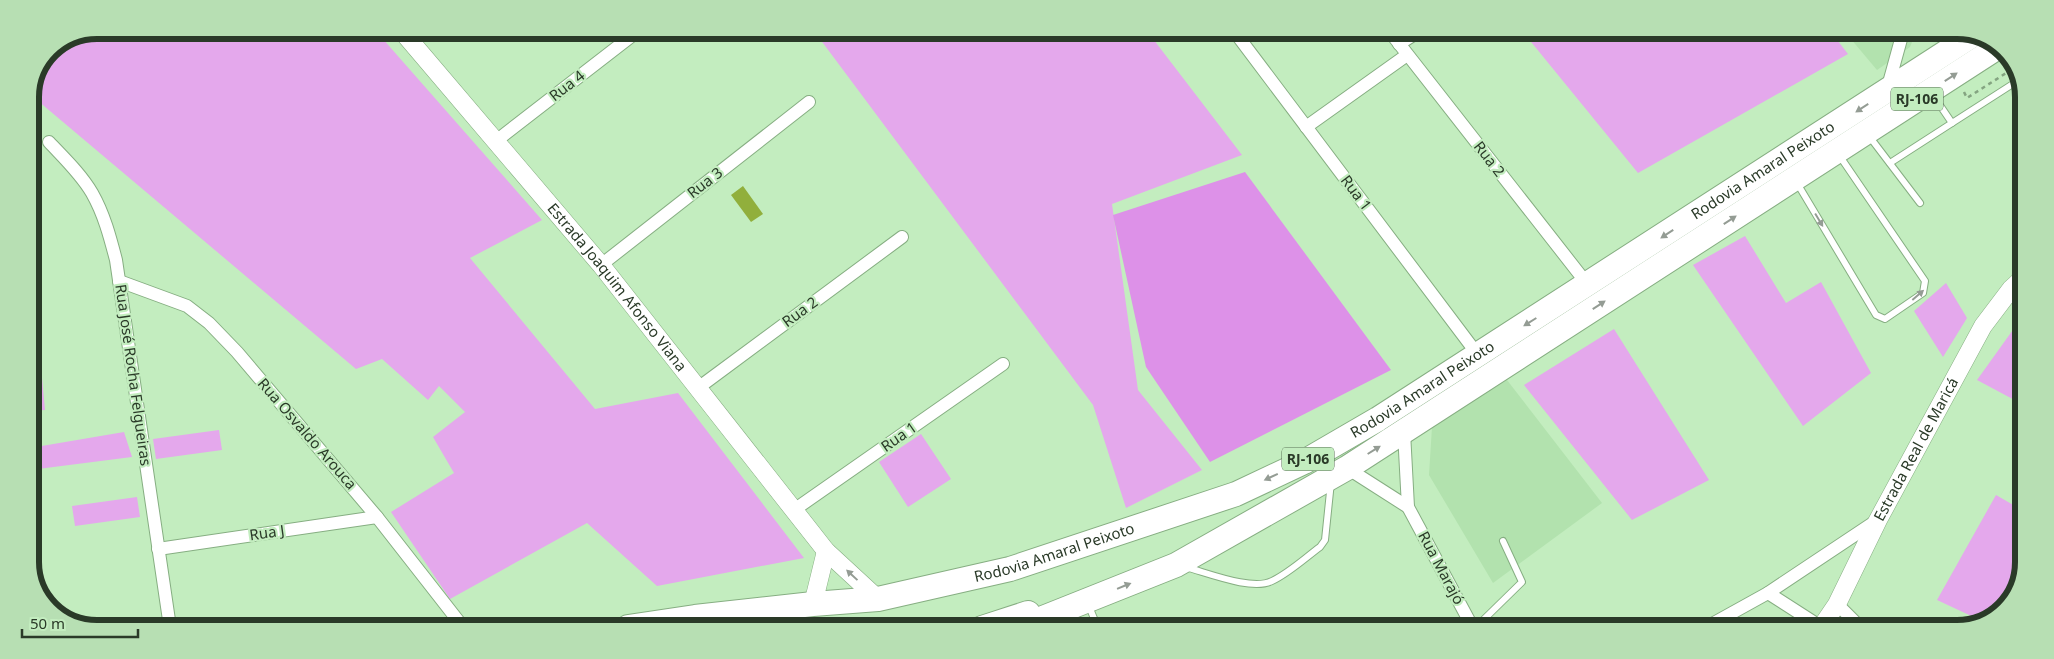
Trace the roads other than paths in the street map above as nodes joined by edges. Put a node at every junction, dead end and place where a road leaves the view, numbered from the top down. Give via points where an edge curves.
1 (409, 39) edge
2 (628, 39) edge
3 (1240, 39) edge
4 (1395, 39) edge
5 (1407, 39) edge
6 (1901, 39) edge
7 (1967, 40) edge
8 (1399, 44) junction
9 (1992, 51) edge
10 (1407, 55) junction
11 (2013, 84) edge
12 (1930, 91) junction
13 (1886, 92) junction
14 (809, 102) dead end
15 (1952, 123) junction
16 (1306, 127) junction
17 (1865, 131) junction
18 (496, 140) junction
19 (49, 142) dead end
20 (1836, 150) junction
21 (1890, 163) junction
22 (1794, 178) junction
23 (1920, 203) dead end
24 (902, 237) dead end
25 (601, 265) junction
26 (119, 281) junction
27 (1588, 285) junction
28 (2015, 285) edge
29 (1478, 355) junction
30 (1003, 364) dead end
31 (698, 388) junction
32 (1404, 432) junction
33 (1339, 472) junction
34 (1408, 507) junction
35 (794, 510) junction
36 (377, 517) junction
37 (1878, 520) junction
38 (1503, 541) dead end
39 (158, 549) junction
40 (826, 551) junction
41 (1176, 565) junction
42 (989, 575) junction
43 (1768, 593) junction
44 (878, 599) junction
45 (813, 604) junction
46 (1078, 604) junction
47 (1837, 604) junction
48 (169, 620) edge
49 (458, 620) edge
50 (675, 620) edge
51 (784, 620) edge
52 (1007, 620) edge
53 (1035, 620) edge
54 (1091, 620) edge
55 (1470, 620) edge
56 (1482, 620) edge
57 (1719, 620) edge
58 (1808, 620) edge
59 (1826, 620) edge
60 (1853, 620) edge

1 - 18 street, Estrada Joaquim Afonso Viana
2 - 18 street, Rua 4
3 - 16 street, Rua 1
4 - 8 street, Rua 2
5 - 8 street
6 - 13 street
7 - 13 highway, Rodovia Amaral Peixoto / RJ-106
8 - 10 street, Rua 2
12 -> 9 highway, Rodovia Amaral Peixoto / RJ-106
10 - 16 street
10 - 27 street, Rua 2
11 - 15 lane
12 - 15 lane
12 - 17 highway, Rodovia Amaral Peixoto / RJ-106
13 -> 27 highway, Rodovia Amaral Peixoto / RJ-106
14 - 25 street, Rua 3
15 - 21 lane
16 - 29 street, Rua 1
17 - 20 highway, Rodovia Amaral Peixoto / RJ-106
17 - 21 lane
18 - 25 street, Estrada Joaquim Afonso Viana
19 - 26 street, Rua José Rocha Felgueiras via 92,192 101,210
20 - 22 highway, Rodovia Amaral Peixoto / RJ-106
22 -> 20 lane via 1876,315 1885,319 1923,293 1925,281
21 - 23 lane
32 -> 22 highway, Rodovia Amaral Peixoto / RJ-106
24 - 31 street, Rua 2
25 - 31 street, Estrada Joaquim Afonso Viana
26 - 36 street, Rua Osvaldo Arouca via 187,306 209,323
26 - 39 street, Rua José Rocha Felgueiras
27 -> 29 highway, Rodovia Amaral Peixoto / RJ-106
28 - 37 street, Estrada Real de Maricá via 1983,326
29 -> 42 highway, Rodovia Amaral Peixoto / RJ-106 via 1304,462 1236,494
30 - 35 street, Rua 1
31 - 35 street, Estrada Joaquim Afonso Viana
33 -> 32 highway, Rodovia Amaral Peixoto / RJ-106
32 - 34 street, Rua Marajó
33 - 34 street, Rua Marajó
33 - 41 highway, Rodovia Amaral Peixoto / RJ-106
33 - 41 lane via 1325,540 1320,548 1272,581 1258,585 1246,583
34 - 55 street, Rua Marajó
35 - 40 street, Estrada Joaquim Afonso Viana
36 - 39 street, Rua J
36 - 49 street, Rua Osvaldo Arouca
37 - 43 street
37 - 47 street, Estrada Real de Maricá
38 - 56 lane via 1522,582
39 - 48 street, Rua José Rocha Felgueiras
44 -> 40 street, Estrada Joaquim Afonso Viana
40 - 45 street
46 -> 41 highway, Rodovia Amaral Peixoto / RJ-106
42 - 44 highway, Rodovia Amaral Peixoto / RJ-106
42 - 51 highway via 964,590 900,606
43 - 57 street
43 - 58 street
44 - 45 highway, Rodovia Amaral Peixoto / RJ-106
45 - 50 highway, Rodovia Amaral Peixoto / RJ-106
46 - 52 highway
46 - 53 highway, Rodovia Amaral Peixoto / RJ-106
46 - 54 lane
47 - 59 street, Estrada Real de Maricá
47 - 60 street

